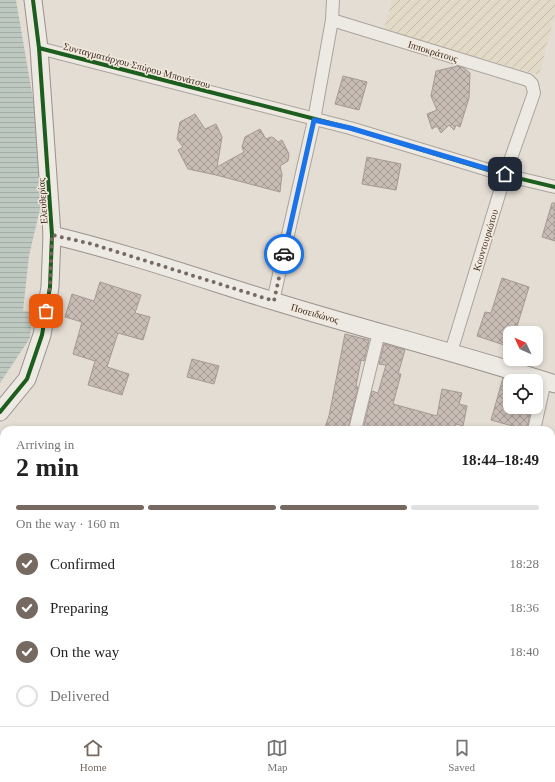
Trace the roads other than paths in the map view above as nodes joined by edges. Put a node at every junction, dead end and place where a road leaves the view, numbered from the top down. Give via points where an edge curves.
1 (33, 0) edge
2 (333, 0) edge
3 (332, 20) junction
4 (39, 48) junction
5 (532, 84) joint
6 (314, 120) junction
7 (505, 174) junction
8 (555, 187) edge
9 (52, 235) junction
10 (274, 301) junction
11 (379, 332) junction
12 (451, 352) junction
13 (550, 382) edge
14 (0, 412) edge
15 (356, 426) edge
16 (535, 426) edge

1 - 4 street, Ελευθερίας
2 - 3 street
3 - 5 street, Ιπποκράτους via 528,80
3 - 6 street
4 - 6 street, Συνταγματάρχου Σπύρου Μπονάτσου
4 - 9 street, Ελευθερίας
5 - 7 street, Κουντουριώτου via 534,93
6 - 7 street, Συνταγματάρχου Σπύρου Μπονάτσου via 350,128
6 - 10 street
7 - 8 street, Συνταγματάρχου Σπύρου Μπονάτσου
7 - 12 street, Κουντουριώτου
9 - 10 street, Ποσειδώνος via 100,247
9 - 14 street, Ελευθερίας via 50,287 42,335 28,379
10 - 11 street, Ποσειδώνος
11 - 12 street, Ποσειδώνος
11 - 15 street
12 - 13 street, Ποσειδώνος
13 - 16 street

